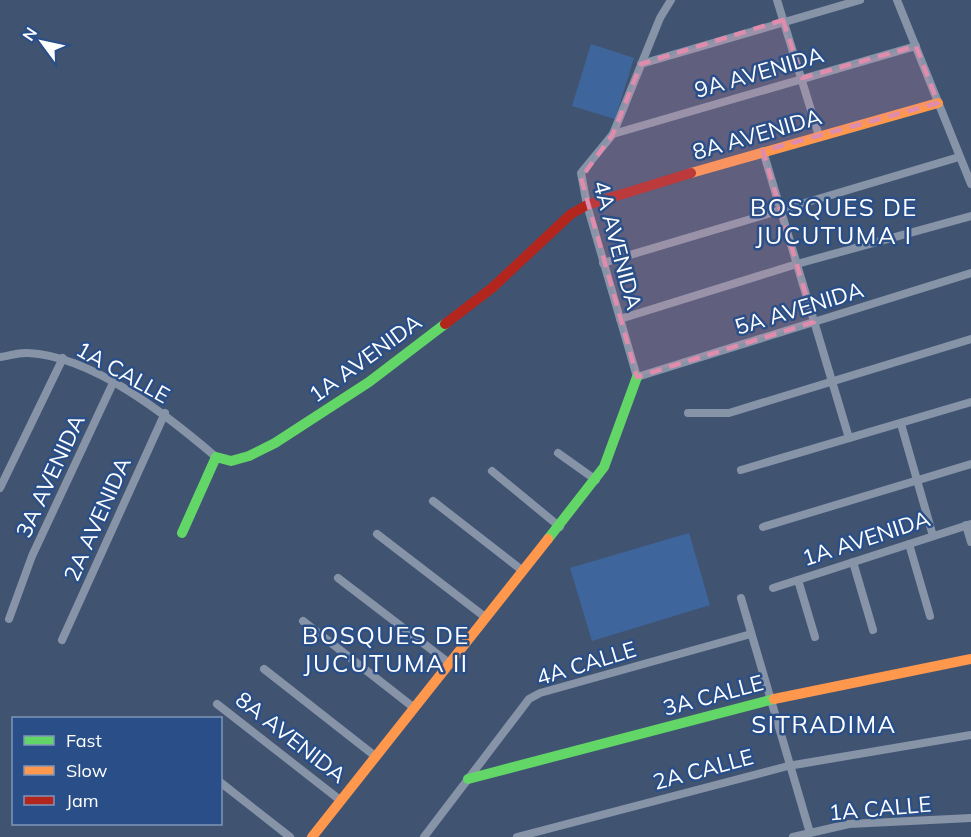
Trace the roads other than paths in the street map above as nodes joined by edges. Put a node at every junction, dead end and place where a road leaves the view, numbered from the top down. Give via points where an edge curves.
1 (671, 0) edge
2 (777, 0) edge
3 (860, 0) edge
4 (897, 0) edge
5 (783, 21) junction
6 (916, 46) junction
7 (641, 64) junction
8 (802, 78) junction
9 (938, 103) junction
10 (613, 134) junction
11 (819, 136) junction
12 (763, 151) junction
13 (959, 157) junction
14 (971, 184) edge
15 (587, 205) junction
16 (780, 208) junction
17 (971, 216) edge
18 (603, 262) junction
19 (797, 264) junction
20 (971, 273) edge
21 (620, 319) junction
22 (814, 322) junction
23 (971, 339) edge
24 (0, 357) edge
25 (63, 358) junction
26 (637, 377) junction
27 (832, 381) junction
28 (113, 383) junction
29 (971, 402) edge
30 (165, 413) junction
31 (688, 413) dead end
32 (901, 424) junction
33 (849, 438) junction
34 (558, 453) dead end
35 (216, 457) junction
36 (971, 464) edge
37 (741, 470) dead end
38 (492, 471) dead end
39 (596, 480) junction
40 (915, 480) junction
41 (0, 488) edge
42 (433, 501) dead end
43 (969, 525) edge
44 (560, 527) junction
45 (763, 527) dead end
46 (182, 533) dead end
47 (377, 534) dead end
48 (933, 536) junction
49 (971, 543) edge
50 (909, 544) junction
51 (853, 562) junction
52 (523, 572) junction
53 (338, 578) dead end
54 (798, 580) junction
55 (773, 588) dead end
56 (741, 598) dead end
57 (930, 616) dead end
58 (485, 617) junction
59 (9, 619) dead end
60 (303, 621) dead end
61 (873, 630) dead end
62 (751, 634) junction
63 (815, 637) dead end
64 (62, 640) dead end
65 (971, 659) edge
66 (449, 663) junction
67 (264, 669) dead end
68 (770, 699) junction
69 (217, 704) dead end
70 (413, 707) junction
71 (971, 735) edge
72 (375, 756) junction
73 (788, 766) junction
74 (468, 779) junction
75 (222, 784) edge
76 (340, 800) junction
77 (971, 819) edge
78 (810, 833) junction
79 (290, 837) edge
80 (312, 837) edge
81 (424, 837) edge
82 (517, 837) edge
83 (793, 837) edge

1 - 7 street, 4A AVENIDA
2 - 5 street
3 - 5 street
4 - 6 street
5 - 7 street
5 - 8 street
6 - 8 street, 9A AVENIDA
6 - 9 street
7 - 10 street, 4A AVENIDA
8 - 10 street, 9A AVENIDA
8 - 11 street
9 - 11 street, 8A AVENIDA
9 - 13 street
10 - 15 street, 4A AVENIDA via 581,173
11 - 12 street, 8A AVENIDA
12 - 15 street, 8A AVENIDA
12 - 16 street
13 - 14 street
13 - 16 street
15 - 18 street, 4A AVENIDA
15 - 35 street, 1A AVENIDA via 571,214 492,288 369,382 275,444 231,461
16 - 18 street
16 - 19 street
17 - 19 street
18 - 21 street, 4A AVENIDA
19 - 21 street
19 - 22 street
20 - 22 street, 5A AVENIDA
21 - 26 street, 4A AVENIDA
22 - 26 street, 5A AVENIDA
22 - 27 street
23 - 27 street
24 - 25 street, 1A CALLE via 26,352
25 - 28 street, 1A CALLE
25 - 41 street
26 - 39 street via 625,398 615,446
27 - 31 street via 729,413
27 - 33 street
28 - 30 street, 1A CALLE
28 - 59 street, 3A AVENIDA via 32,556
29 - 32 street
30 - 35 street, 1A CALLE
30 - 64 street, 2A AVENIDA
32 - 33 street
32 - 40 street
33 - 37 street
34 - 39 street
35 - 46 street
36 - 40 street
38 - 44 street
39 - 44 street
40 - 45 street
40 - 48 street
42 - 52 street
43 - 48 street, 1A AVENIDA
43 - 49 street
44 - 52 street
47 - 58 street
48 - 50 street, 1A AVENIDA
50 - 51 street, 1A AVENIDA
50 - 57 street
51 - 54 street, 1A AVENIDA
51 - 61 street
52 - 58 street
53 - 66 street
54 - 55 street, 1A AVENIDA
54 - 63 street
56 - 62 street
58 - 66 street
60 - 70 street
62 - 68 street
62 - 74 street, 4A CALLE via 528,699
65 - 68 street, 3A CALLE
66 - 70 street
67 - 72 street
68 - 73 street
68 - 74 street, 3A CALLE
69 - 76 street, 8A AVENIDA
70 - 72 street
71 - 73 street, 2A CALLE
72 - 76 street
73 - 78 street
73 - 82 street, 2A CALLE
74 - 81 street
75 - 79 street
76 - 80 street
77 - 78 street, 1A CALLE via 849,824
78 - 83 street, 1A CALLE

